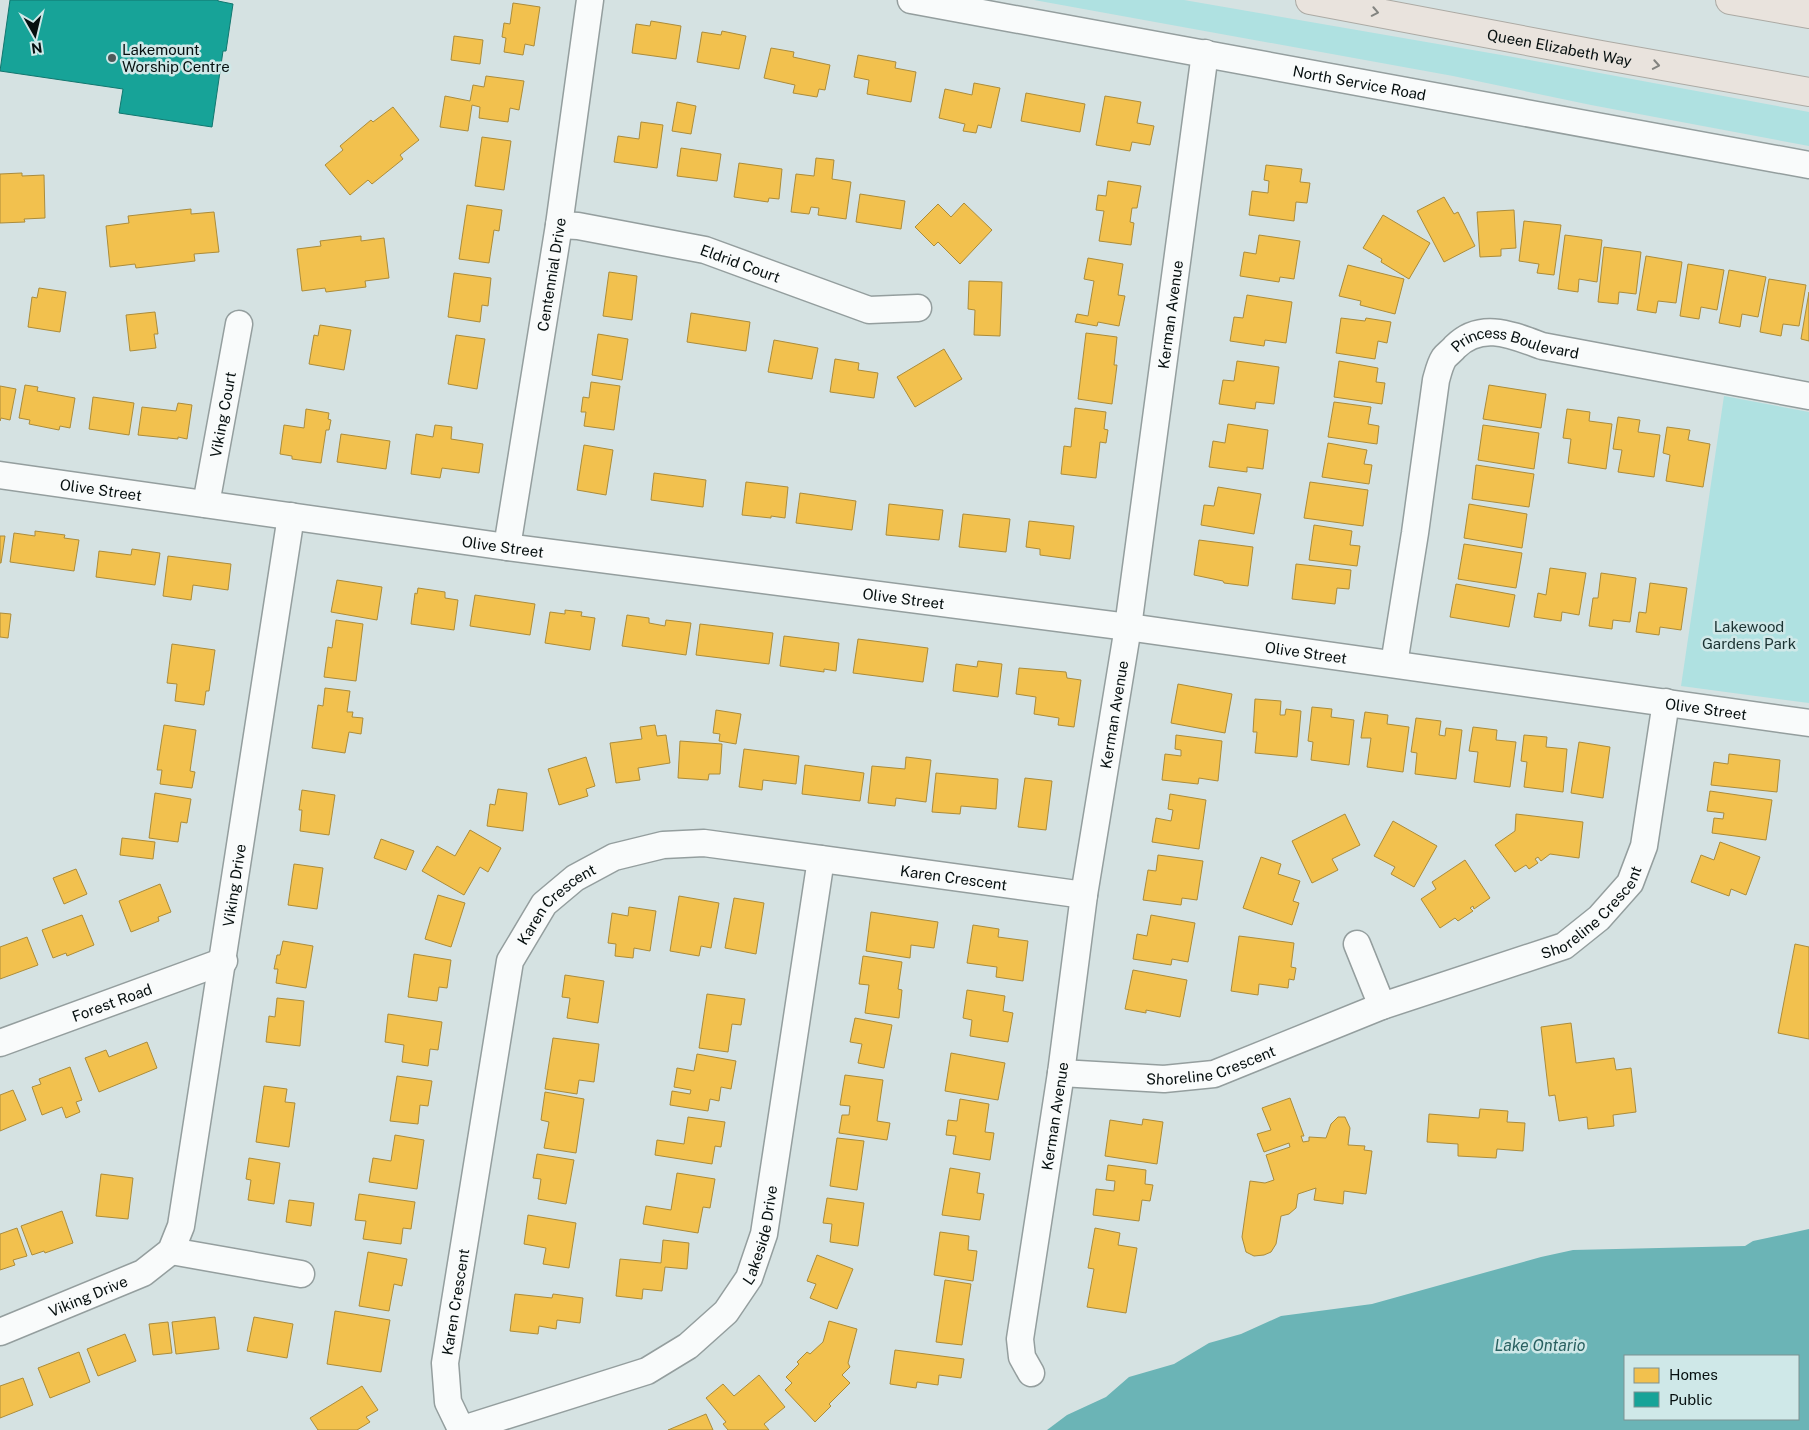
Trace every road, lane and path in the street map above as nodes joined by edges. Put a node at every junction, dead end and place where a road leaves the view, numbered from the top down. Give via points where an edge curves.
1 (590, 0) edge
2 (911, 0) edge
3 (1310, 0) edge
4 (1730, 0) edge
5 (1809, 14) edge
6 (1205, 53) junction
7 (1809, 92) edge
8 (1809, 165) edge
9 (559, 225) junction
10 (918, 308) dead end
11 (239, 324) dead end
12 (1809, 396) edge
13 (0, 475) edge
14 (206, 504) junction
15 (291, 516) junction
16 (507, 547) junction
17 (1128, 627) junction
18 (1394, 664) junction
19 (1666, 702) junction
20 (1809, 724) edge
21 (821, 859) junction
22 (1084, 895) junction
23 (1357, 944) dead end
24 (224, 961) junction
25 (1382, 1006) junction
26 (0, 1043) edge
27 (1061, 1073) junction
28 (171, 1251) junction
29 (301, 1274) dead end
30 (0, 1332) edge
31 (1031, 1373) dead end
32 (460, 1430) edge

1 - 9 street, Centennial Drive
2 - 6 street, North Service Road
3 -> 7 highway, Queen Elizabeth Way
4 - 5 highway
6 - 8 street, North Service Road
6 - 17 street, Kerman Avenue
9 - 10 street, Eldrid Court via 705,250 868,310
9 - 16 street, Centennial Drive
11 - 14 street, Viking Court
12 - 18 street, Princess Boulevard via 1542,346 1510,334 1488,332 1462,340 1444,359 1436,380
13 - 14 street, Olive Street
14 - 15 street, Olive Street
15 - 16 street, Olive Street
15 - 24 street, Viking Drive
16 - 17 street, Olive Street
17 - 18 street, Olive Street
17 - 22 street, Kerman Avenue
18 - 19 street, Olive Street
19 - 20 street, Olive Street
19 - 25 street, Shoreline Crescent via 1644,846 1630,883 1599,918 1564,946
21 - 22 street, Karen Crescent
21 - 32 street, Lakeside Drive via 764,1234 748,1278 726,1312 688,1346 647,1371
21 - 32 street, Karen Crescent via 704,843 663,845 614,857 575,878 544,904 510,961 445,1363 448,1402
22 - 27 street, Kerman Avenue
23 - 25 street
24 - 26 street, Forest Road
24 - 28 street, Viking Drive via 181,1226
25 - 27 street, Shoreline Crescent via 1214,1074 1164,1079
27 - 31 street, Kerman Avenue via 1020,1339 1022,1357
28 - 29 street
28 - 30 street, Viking Drive via 143,1273

